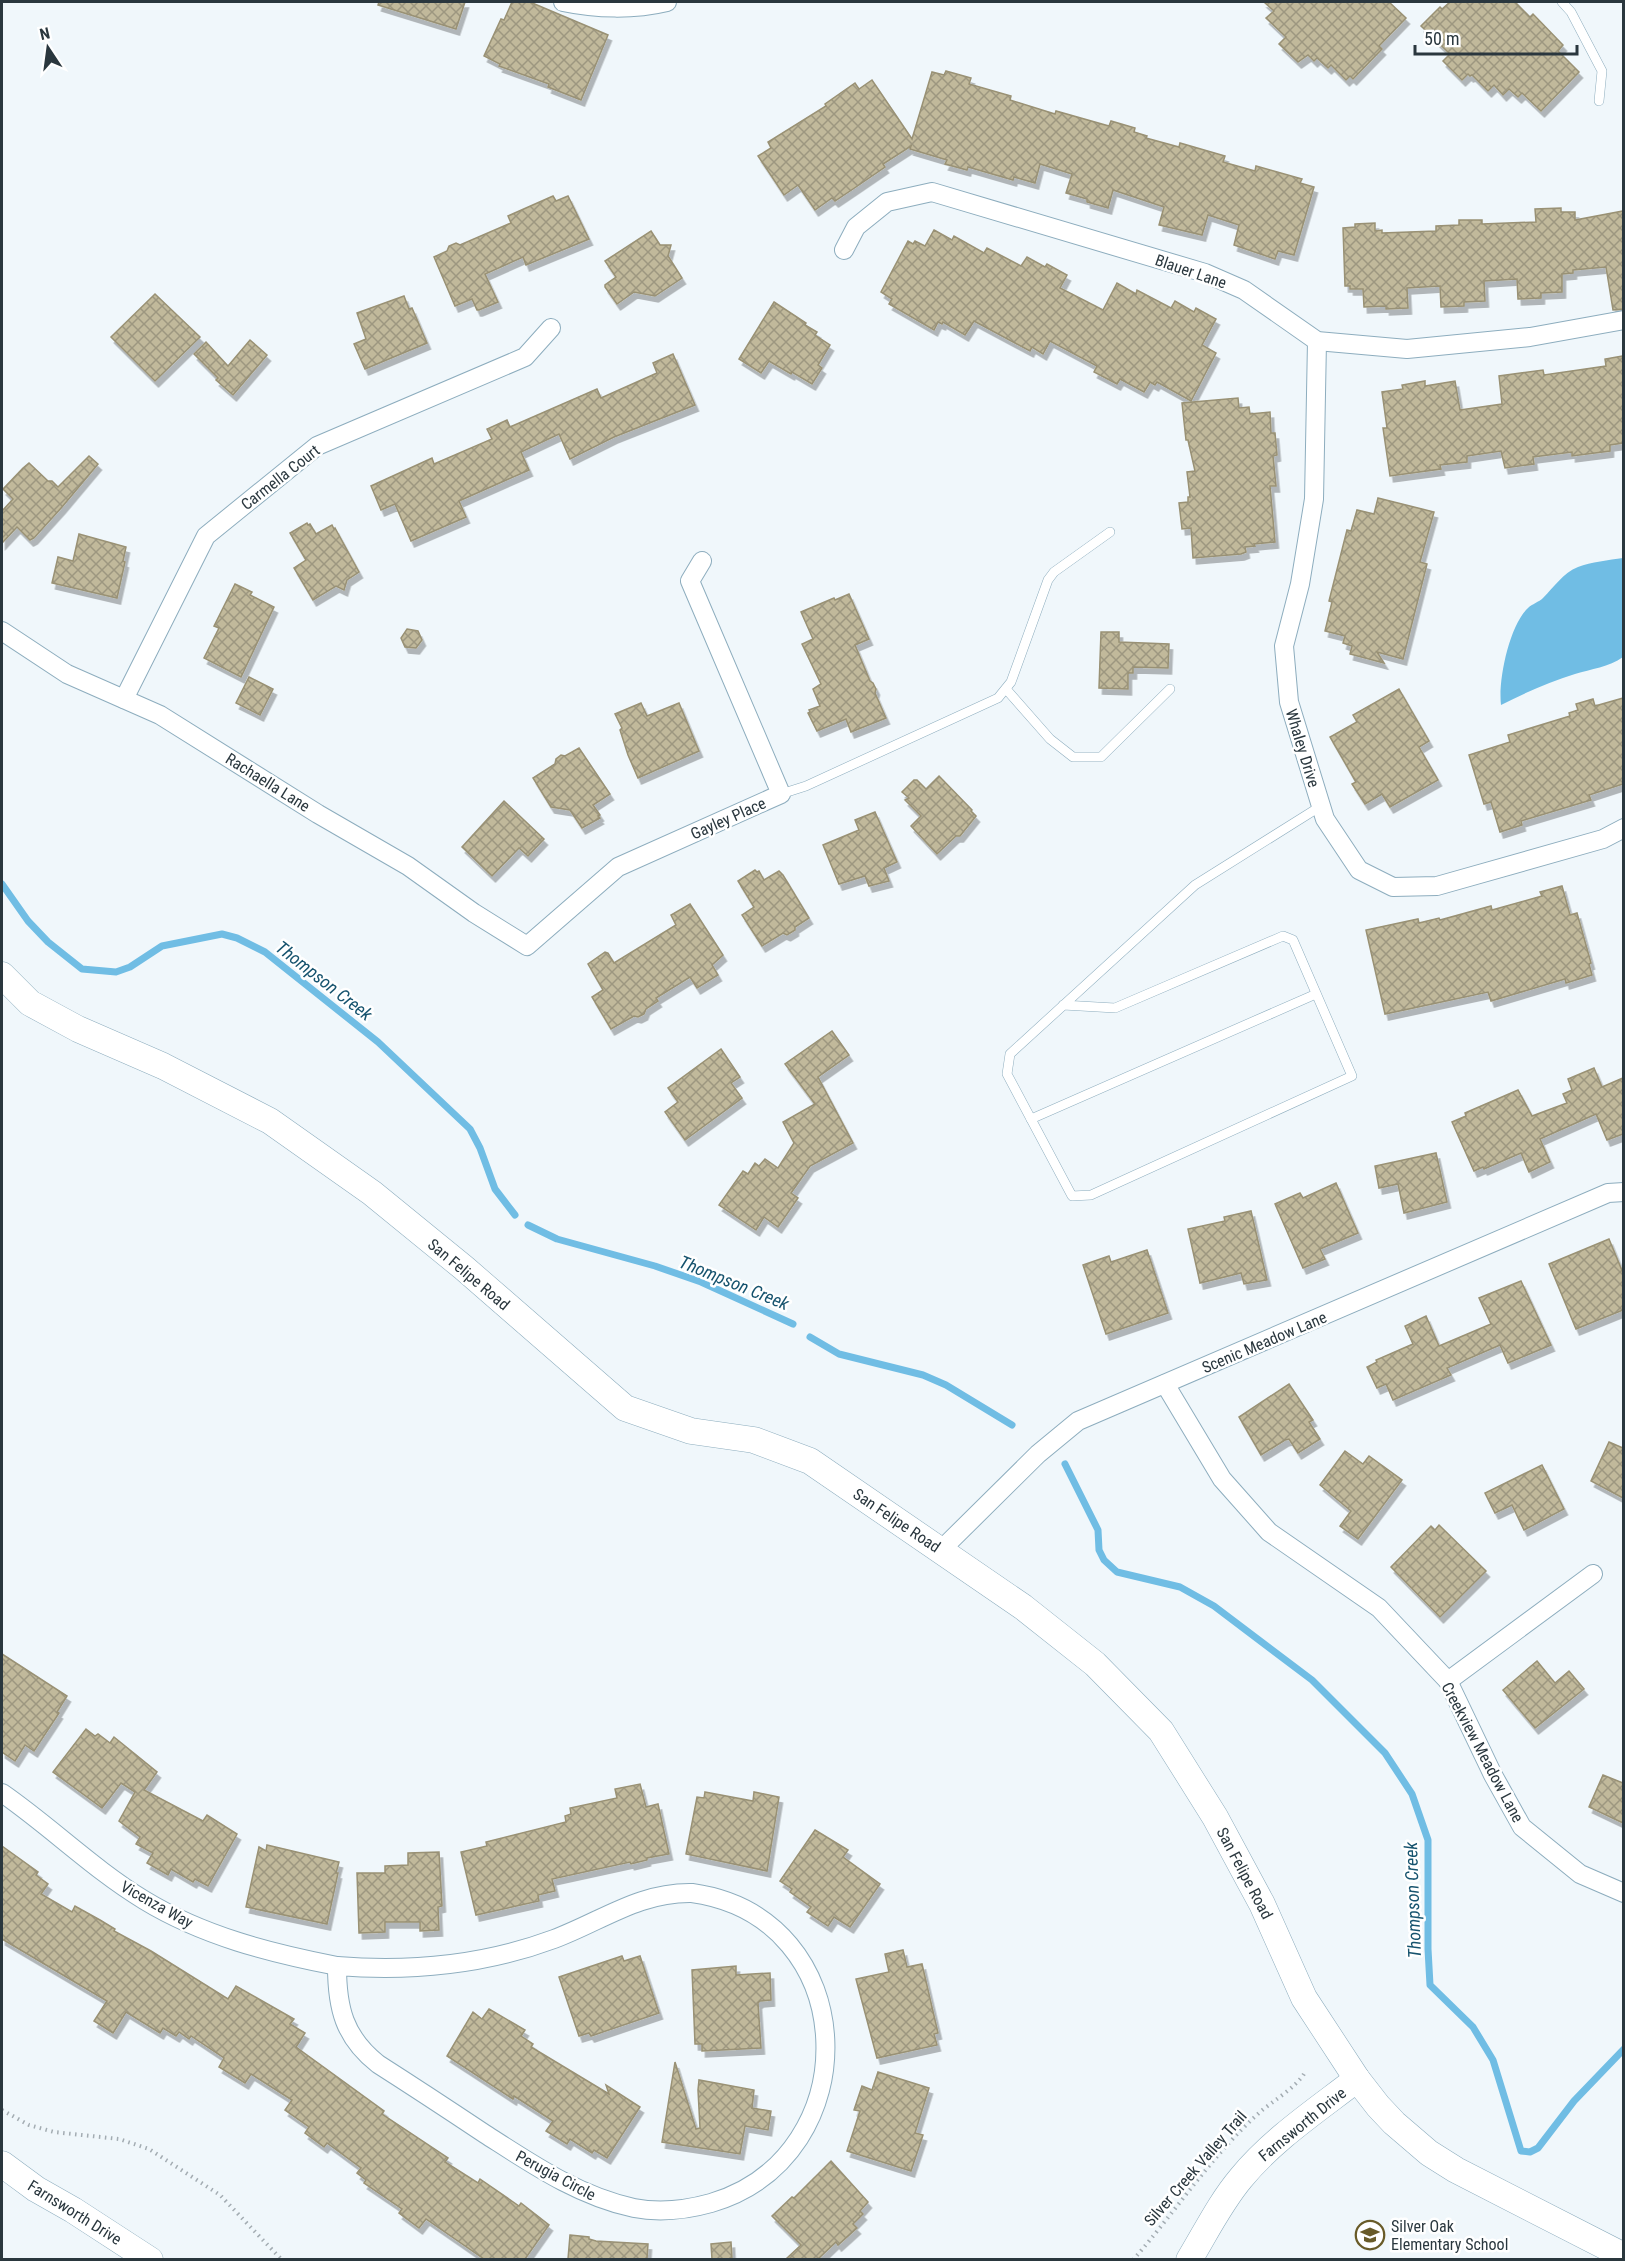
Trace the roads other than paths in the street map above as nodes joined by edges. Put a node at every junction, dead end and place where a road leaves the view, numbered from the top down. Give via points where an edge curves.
1 (563, 2) edge
2 (667, 2) edge
3 (1562, 2) edge
4 (1599, 101) dead end
5 (844, 250) dead end
6 (1623, 320) edge
7 (551, 328) dead end
8 (1317, 341) junction
9 (1110, 532) dead end
10 (702, 561) dead end
11 (2, 631) edge
12 (1006, 689) junction
13 (1170, 689) dead end
14 (124, 699) junction
15 (781, 794) junction
16 (1321, 806) junction
17 (1623, 828) edge
18 (527, 946) joint
19 (2, 975) edge
20 (1316, 994) junction
21 (1063, 1005) junction
22 (1031, 1119) junction
23 (1623, 1192) edge
24 (1165, 1384) junction
25 (941, 1550) junction
26 (1593, 1574) dead end
27 (1448, 1681) junction
28 (2, 1793) edge
29 (1623, 1893) edge
30 (337, 1966) junction
31 (1357, 2079) junction
32 (2, 2164) edge
33 (1623, 2256) edge
34 (150, 2259) edge
35 (1189, 2259) edge

1 - 2 street via 589,7
3 - 4 lane via 1602,71
5 - 8 street, Blauer Lane via 856,227 887,202 932,192 1205,273 1244,290
6 - 8 street, Blauer Lane via 1530,337 1407,349
7 - 14 street, Carmella Court via 525,357 317,446 206,536
8 - 16 street, Whaley Drive via 1314,499 1284,645 1289,702
9 - 12 lane via 1048,580
10 - 15 street, Gayley Place via 690,581
11 - 14 street, Rachaella Lane via 67,674
12 - 13 lane via 1050,739 1073,757 1101,757
12 - 15 lane via 998,698 962,715
14 - 18 street, Rachaella Lane via 160,715 408,866
15 - 18 street, Gayley Place via 618,867
16 - 17 street, Whaley Drive via 1325,819 1359,870 1392,887 1437,886 1603,839
16 - 21 lane via 1195,885
19 - 25 street, San Felipe Road via 30,1003 270,1121 372,1193 625,1408 691,1431 754,1440 810,1461
20 - 21 lane via 1293,940 1283,936 1115,1008
20 - 22 lane
20 - 22 lane via 1352,1076 1092,1195 1072,1196
21 - 22 lane via 1010,1054 1007,1074
23 - 24 street, Scenic Meadow Lane via 1608,1193
24 - 25 street, Scenic Meadow Lane via 1078,1421 1038,1454
24 - 27 street, Creekview Meadow Lane via 1222,1479 1269,1532 1379,1608
25 - 31 street, San Felipe Road via 1095,1664 1161,1731 1215,1817 1262,1904 1304,1998
26 - 27 street
27 - 29 street, Creekview Meadow Lane via 1522,1827 1580,1874
28 - 30 street, Vicenza Way via 111,1878 172,1915 228,1940
30 - 30 street, Perugia Circle via 338,1995 348,2032 370,2058 537,2168 614,2203 658,2211 681,2210 749,2186 778,2163 797,2141 811,2118 821,2084 825,2052 823,2014 800,1958 759,1917 706,1895 679,1893 637,1901 557,1938 486,1960 400,1969
31 - 33 street, San Felipe Road via 1394,2123 1429,2153
31 - 35 street, Farnsworth Drive via 1252,2165 1218,2210
32 - 34 street, Farnsworth Drive

